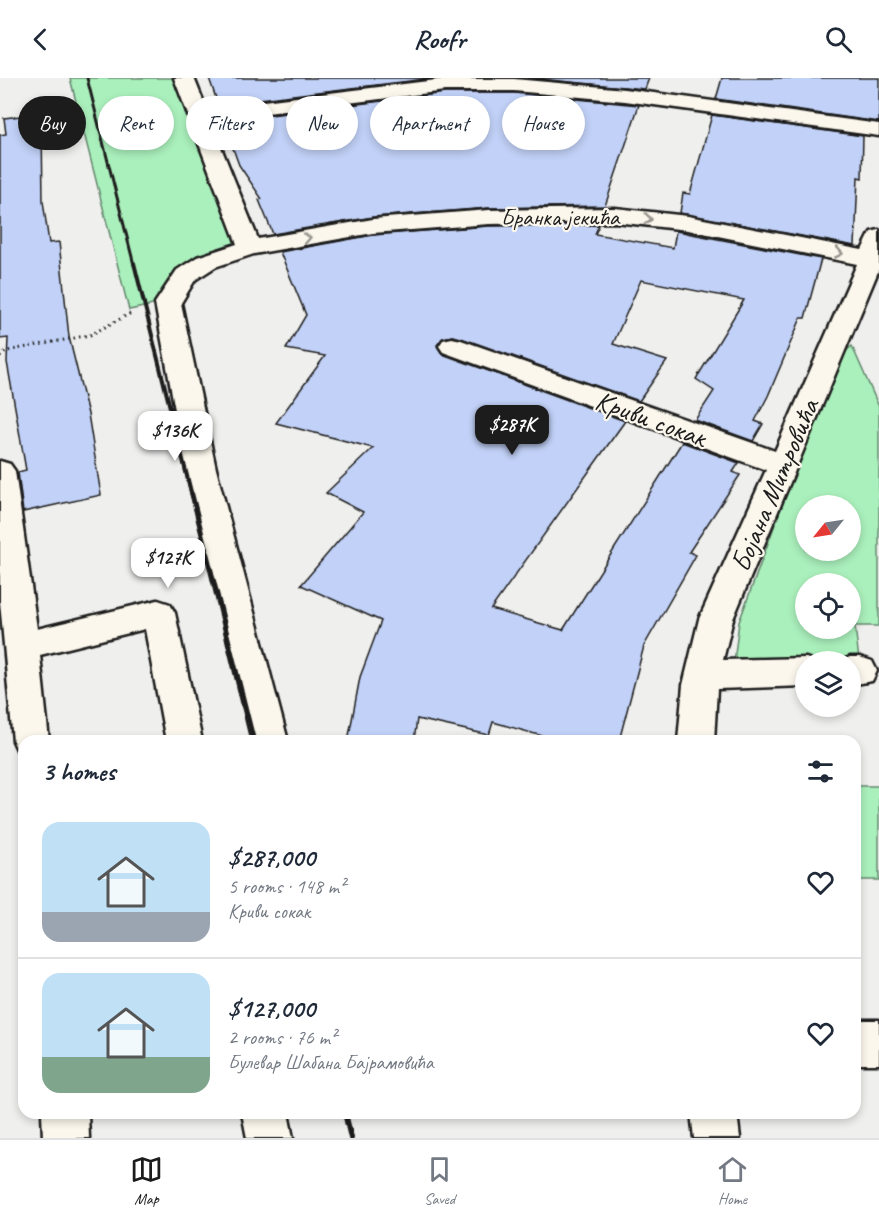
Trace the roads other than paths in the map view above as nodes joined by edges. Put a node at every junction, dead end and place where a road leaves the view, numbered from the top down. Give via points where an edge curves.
1 (184, 78) edge
2 (191, 96) edge
3 (274, 106) edge
4 (879, 130) edge
5 (211, 150) edge
6 (250, 248) junction
7 (874, 248) edge
8 (452, 346) dead end
9 (783, 465) junction
10 (0, 471) edge
11 (22, 646) junction
12 (795, 672) edge
13 (702, 675) junction
14 (30, 735) edge
15 (183, 735) edge
16 (268, 735) edge
17 (697, 735) edge
18 (861, 1042) edge
19 (879, 1042) edge
20 (65, 1119) edge
21 (266, 1119) edge
22 (715, 1119) edge
23 (66, 1138) edge
24 (270, 1138) edge
25 (717, 1138) edge

1 - 2 street
3 - 4 street via 445,85 514,85 625,95
5 - 6 street
6 -> 7 street, Бранка јекића via 373,226 489,217 615,215
6 - 16 street, Бранка јекића via 207,262 186,275 168,303 201,469
7 - 9 street, Бојана Митровића
8 - 9 street, Криви сокак
9 - 13 street, Бојана Митровића via 716,619
10 - 11 street
11 - 14 street
11 - 15 street via 158,613
12 - 13 street
13 - 17 street, Бојана Митровића
18 - 19 street
20 - 23 street
21 - 24 street
22 - 25 street

